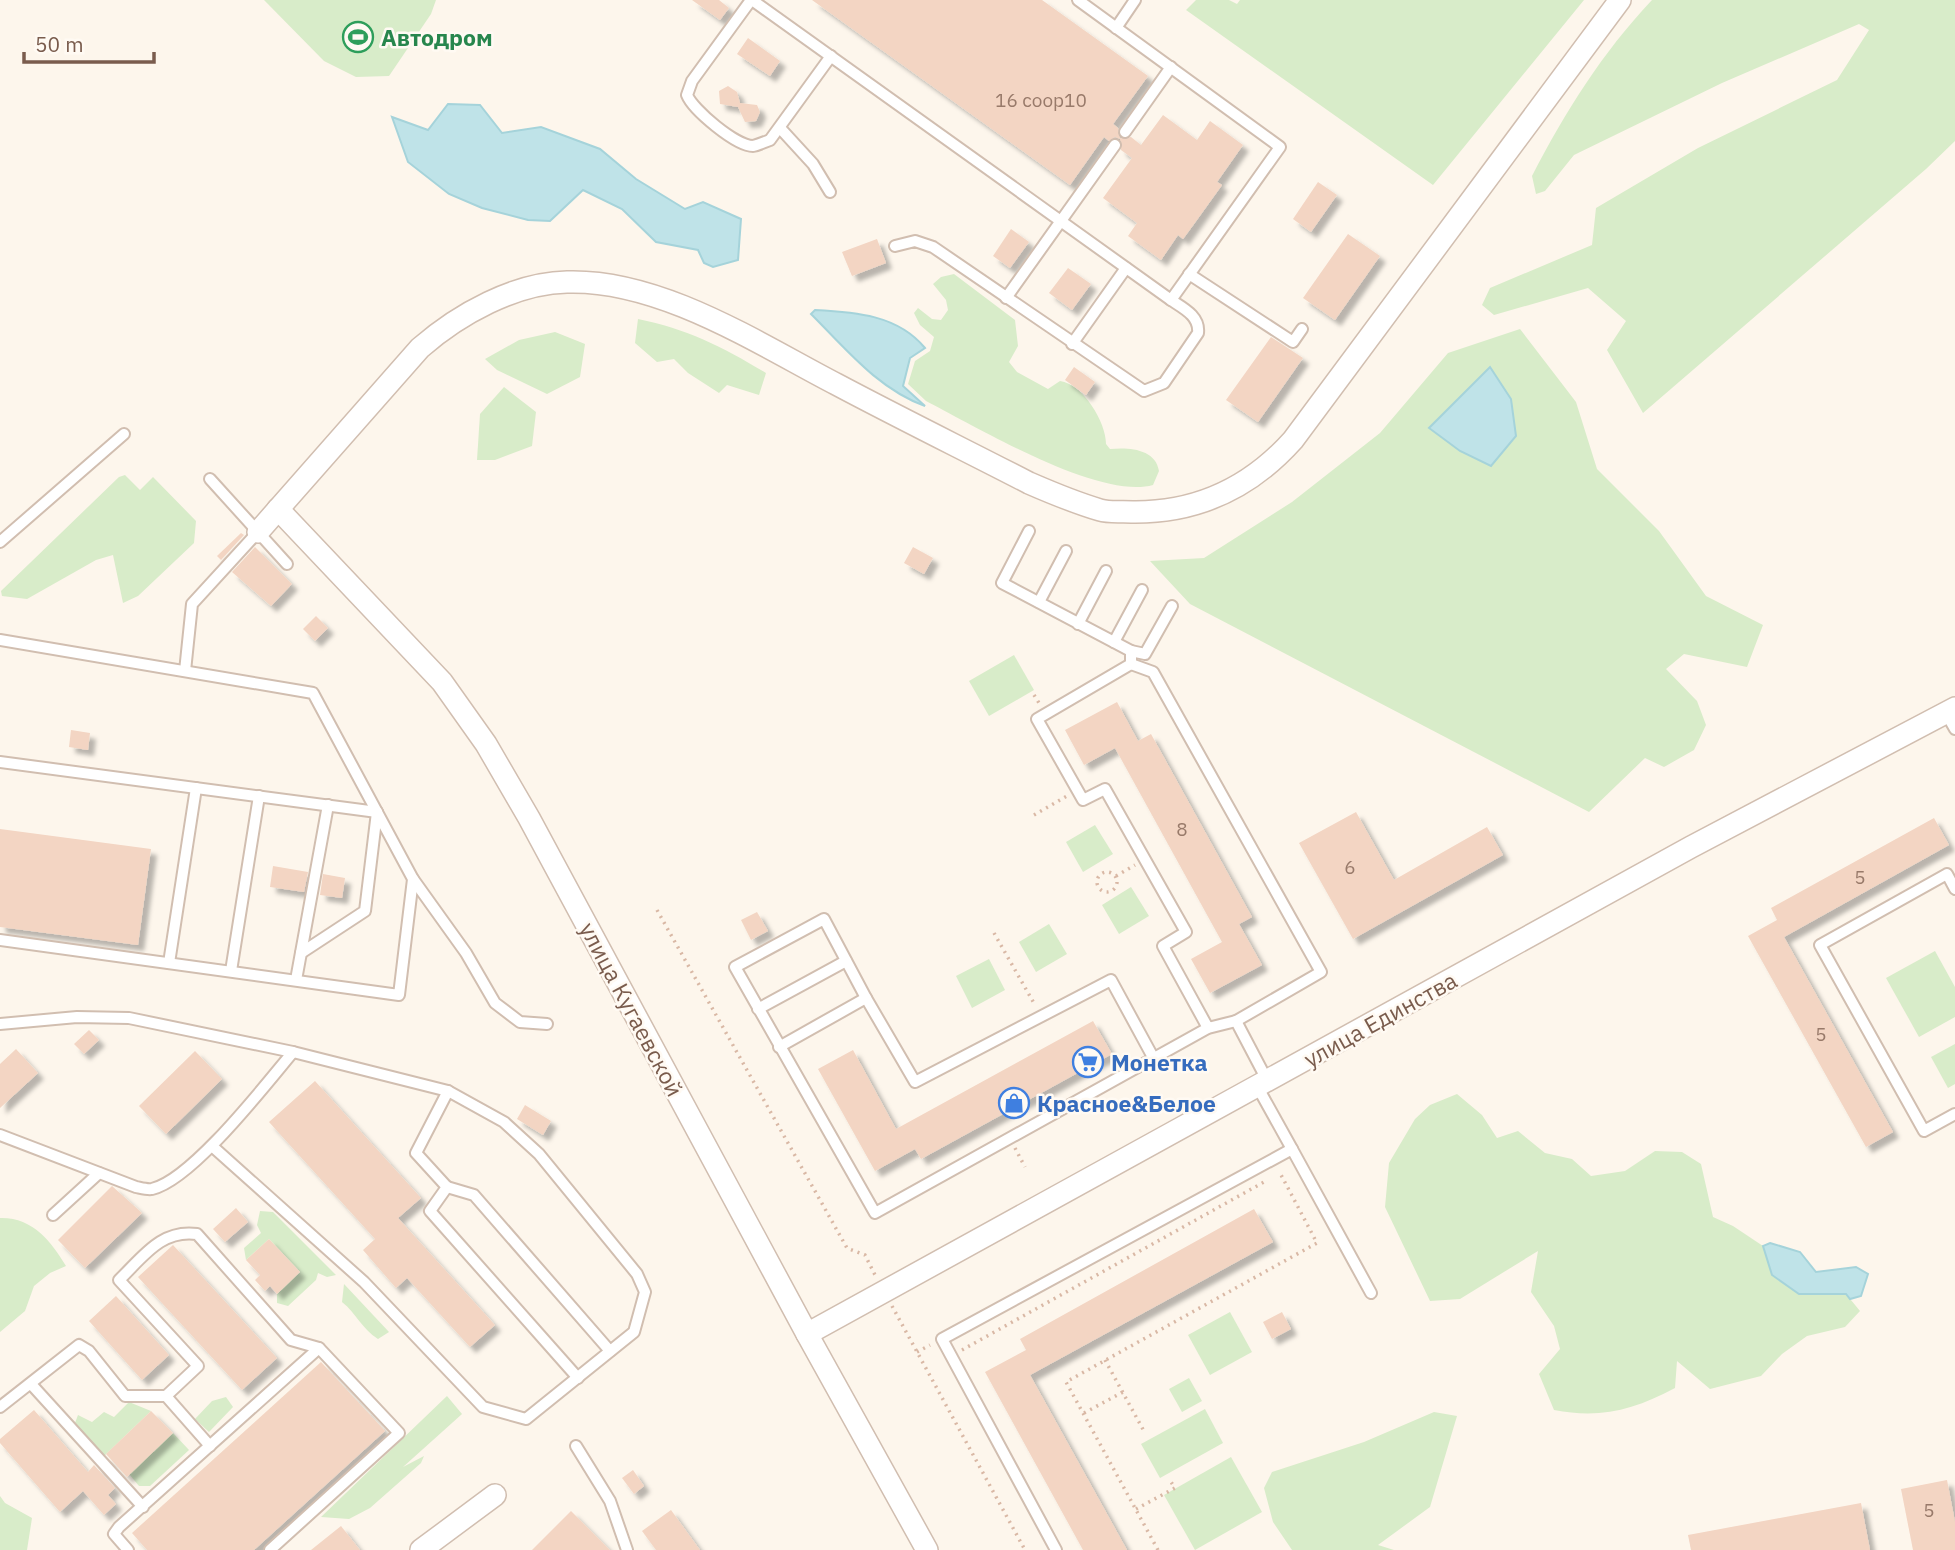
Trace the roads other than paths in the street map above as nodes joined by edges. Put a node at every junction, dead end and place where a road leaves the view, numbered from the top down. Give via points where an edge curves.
1 (751, 0) edge
2 (1078, 0) edge
3 (1135, 0) edge
4 (1620, 0) edge
5 (1116, 27) junction
6 (831, 57) junction
7 (1171, 68) junction
8 (780, 128) junction
9 (1125, 132) dead end
10 (1115, 145) dead end
11 (830, 192) dead end
12 (1061, 221) junction
13 (895, 246) dead end
14 (1126, 268) junction
15 (1189, 274) junction
16 (1006, 298) junction
17 (1171, 300) junction
18 (1302, 329) dead end
19 (1072, 344) junction
20 (124, 434) dead end
21 (210, 479) dead end
22 (278, 509) junction
23 (1029, 531) dead end
24 (258, 532) junction
25 (0, 542) edge
26 (1066, 551) dead end
27 (287, 564) dead end
28 (1106, 571) dead end
29 (1142, 590) dead end
30 (1039, 602) junction
31 (1172, 606) dead end
32 (1078, 624) junction
33 (0, 640) edge
34 (1114, 642) junction
35 (1131, 651) junction
36 (1131, 664) junction
37 (185, 671) junction
38 (1952, 717) edge
39 (0, 762) edge
40 (196, 788) junction
41 (258, 796) junction
42 (328, 805) junction
43 (377, 812) junction
44 (413, 879) junction
45 (1955, 889) edge
46 (0, 940) edge
47 (301, 953) junction
48 (846, 961) junction
49 (169, 963) junction
50 (231, 971) junction
51 (296, 980) junction
52 (866, 998) junction
53 (758, 1009) junction
54 (1236, 1021) junction
55 (0, 1024) edge
56 (547, 1024) dead end
57 (1208, 1028) junction
58 (779, 1047) junction
59 (293, 1052) junction
60 (1154, 1059) junction
61 (1262, 1083) junction
62 (448, 1091) junction
63 (1955, 1114) edge
64 (0, 1135) edge
65 (212, 1146) junction
66 (1292, 1149) junction
67 (99, 1173) junction
68 (447, 1187) junction
69 (53, 1216) dead end
70 (1371, 1293) dead end
71 (807, 1334) junction
72 (319, 1348) junction
73 (610, 1351) junction
74 (578, 1378) junction
75 (31, 1384) junction
76 (166, 1396) junction
77 (0, 1407) edge
78 (210, 1446) junction
79 (576, 1446) dead end
80 (495, 1495) dead end
81 (143, 1507) junction
82 (128, 1550) edge
83 (270, 1550) edge
84 (421, 1550) edge
85 (627, 1550) edge
86 (927, 1550) edge
87 (1056, 1550) edge

1 - 6 lane
1 - 8 lane via 692,81 687,95 692,107 740,143 754,146 769,140
2 - 5 lane
3 - 5 lane
4 - 22 street via 1293,440 1258,475 1204,503 1160,512 1103,511 1029,483 713,321 631,288 566,282 527,288 447,325 420,348
5 - 7 lane
6 - 8 lane
6 - 12 lane
7 - 9 lane
7 - 15 lane via 1280,147
8 - 11 lane via 813,164
10 - 12 lane
12 - 14 lane
12 - 16 lane
13 - 16 lane via 915,241 933,247
14 - 17 lane
14 - 19 lane
15 - 17 lane
15 - 18 lane via 1293,342
16 - 19 lane
17 - 19 lane via 1193,316 1198,332 1164,383 1153,389 1134,387
20 - 25 lane
21 - 24 lane
22 - 24 street
22 - 71 street, улица Кугаевской via 442,682 486,744
23 - 30 lane via 1002,583
24 - 27 lane
24 - 37 lane via 192,604
26 - 30 lane
28 - 32 lane
29 - 34 lane
30 - 32 lane
31 - 35 lane via 1145,654
32 - 34 lane
33 - 37 lane
34 - 35 lane
35 - 36 lane
36 - 54 lane via 1153,673 1321,972
36 - 57 lane via 1037,719 1083,800 1105,789 1186,932 1163,946
37 - 43 lane via 313,693
38 - 61 street, улица Единства via 1679,853
39 - 40 lane
40 - 41 lane
40 - 49 lane
41 - 42 lane
41 - 50 lane
42 - 43 lane
42 - 47 lane
43 - 44 lane
43 - 47 lane via 365,911
44 - 51 lane via 399,995
44 - 56 lane via 495,1003 520,1022
45 - 63 lane via 1947,874 1820,945 1924,1131
46 - 49 lane
47 - 51 lane
48 - 52 lane
48 - 53 lane
48 - 53 lane via 824,919 735,967
49 - 50 lane
50 - 51 lane
52 - 58 lane
52 - 60 lane via 915,1082 1111,980
53 - 58 lane
54 - 57 lane
54 - 61 lane
55 - 59 lane via 129,1018
57 - 60 lane
58 - 60 lane via 875,1213
59 - 62 lane
59 - 65 lane
61 - 66 lane
61 - 71 street, улица Единства
62 - 68 lane via 416,1153
62 - 73 lane via 505,1122 539,1154 637,1274 645,1292 634,1332
64 - 67 lane
65 - 67 lane via 153,1189
65 - 74 lane via 364,1282 483,1407 526,1419
66 - 70 lane
66 - 87 lane via 942,1339
67 - 69 lane
68 - 73 lane via 474,1195
68 - 74 lane via 430,1211
71 - 86 street, улица Кугаевской
72 - 76 lane via 291,1340 197,1234 167,1236 119,1280 198,1366
72 - 78 lane
72 - 83 lane via 399,1433
73 - 74 lane
75 - 76 lane via 79,1345 125,1396
75 - 77 lane
75 - 81 lane
76 - 78 lane
78 - 81 lane
79 - 85 lane via 610,1501
80 - 84 street
81 - 82 lane via 114,1534

